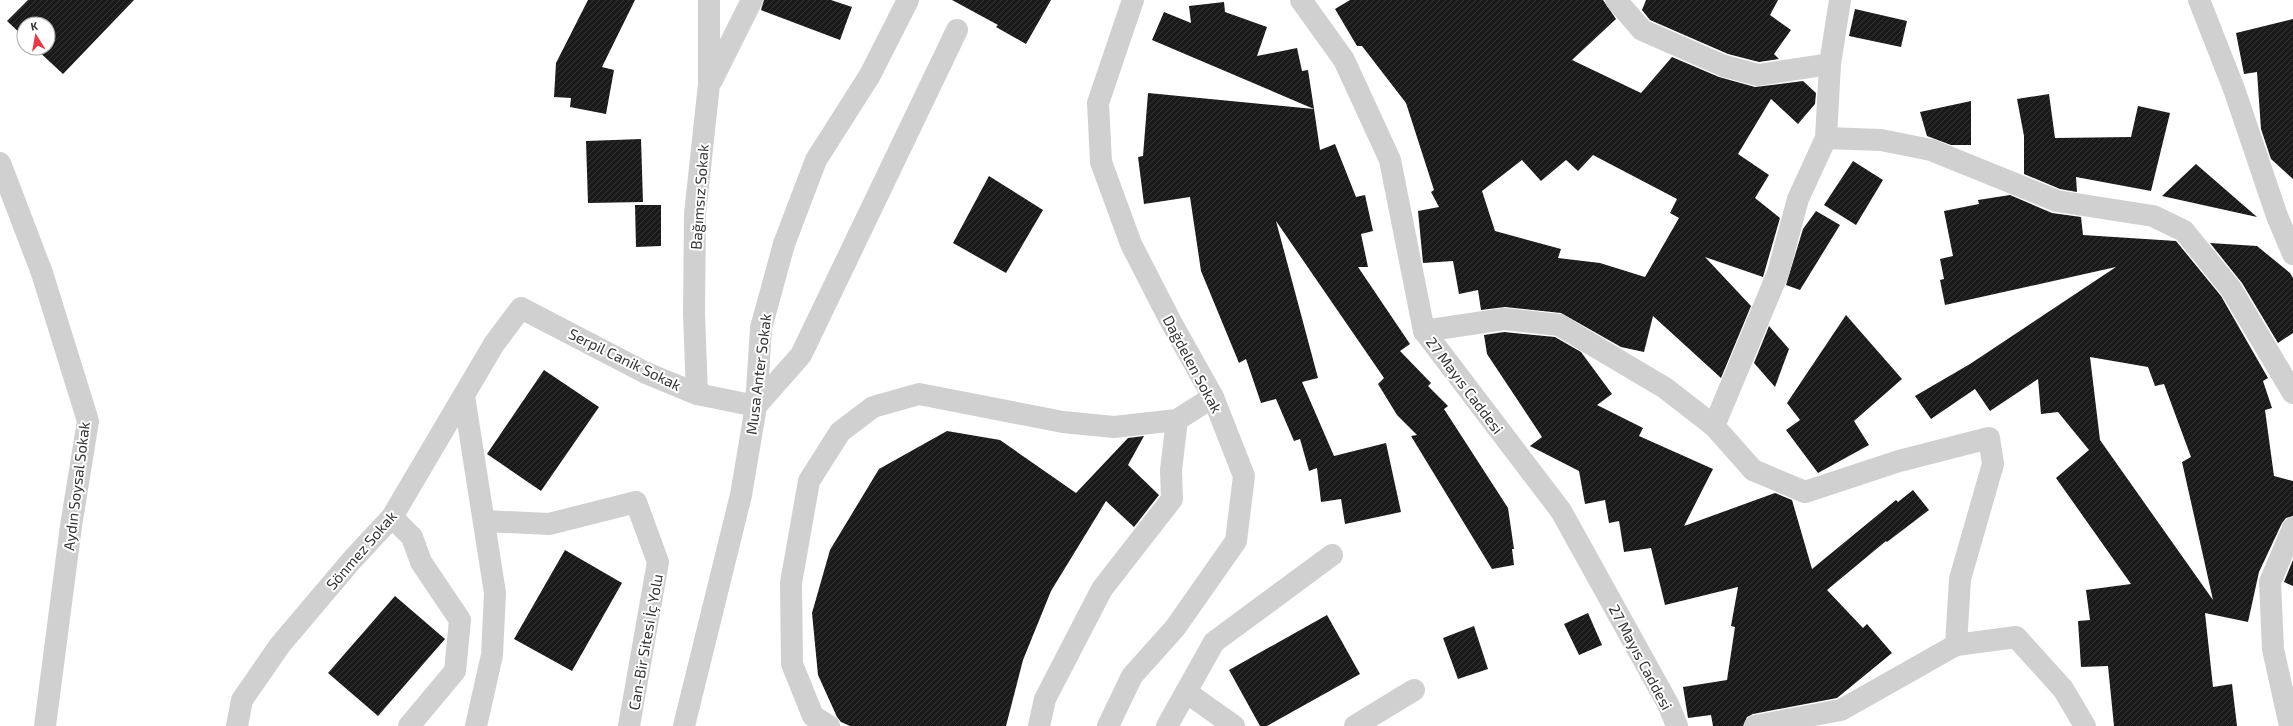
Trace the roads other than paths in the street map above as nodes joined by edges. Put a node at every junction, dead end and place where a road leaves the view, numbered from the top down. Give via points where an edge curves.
1 (709, 0) edge
2 (752, 0) edge
3 (908, 0) edge
4 (1133, 0) edge
5 (1301, 0) edge
6 (1616, 0) edge
7 (1840, 0) edge
8 (2199, 0) edge
9 (957, 30) dead end
10 (1830, 64) junction
11 (709, 84) junction
12 (1826, 138) junction
13 (0, 163) edge
14 (2285, 217) edge
15 (2293, 254) edge
16 (521, 308) joint
17 (1424, 331) junction
18 (697, 394) junction
19 (2293, 394) edge
20 (464, 396) junction
21 (1213, 396) junction
22 (756, 406) junction
23 (1177, 420) junction
24 (1714, 426) junction
25 (392, 517) junction
26 (484, 521) junction
27 (2293, 528) edge
28 (1332, 555) dead end
29 (1956, 645) junction
30 (1414, 690) dead end
31 (1186, 692) junction
32 (45, 726) edge
33 (237, 726) edge
34 (409, 726) edge
35 (476, 726) edge
36 (629, 726) edge
37 (684, 726) edge
38 (829, 726) edge
39 (1039, 726) edge
40 (1108, 726) edge
41 (1167, 726) edge
42 (1234, 726) edge
43 (1355, 726) edge
44 (1677, 726) edge
45 (1755, 726) edge
46 (2085, 726) edge
47 (2290, 726) edge

1 - 11 street, Bağımsız Sokak
2 - 11 street
3 - 22 street, Musa Anter Sokak via 870,75 816,160 784,244 761,328
4 - 21 street, Dağdelen Sokak via 1098,104 1101,162 1131,244
5 - 17 street, 27 Mayıs Caddesi via 1344,60 1390,160
6 - 10 street via 1642,30 1724,66 1758,75
7 - 10 street
8 - 14 street
9 - 22 street via 801,355
10 - 12 street
11 - 18 street, Bağımsız Sokak via 695,214 694,314
12 - 19 street via 1881,140 1931,150 2057,201 2153,216 2184,231 2231,289
12 - 24 street via 1798,199 1778,273
13 - 32 street, Aydın Soysal Sokak via 42,273 88,421 71,526
14 - 15 street
16 - 18 street, Serpil Canik Sokak via 646,373
16 - 20 street, Sönmez Sokak via 494,344
17 - 24 street via 1504,319 1559,325 1666,388
17 - 44 street, 27 Mayıs Caddesi via 1561,511 1668,704
18 - 22 street, Serpil Canik Sokak
20 - 25 street, Sönmez Sokak
20 - 26 street
21 - 23 street
21 - 40 street, Dağdelen Sokak via 1244,476 1236,541 1175,628 1132,676
22 - 37 street, Musa Anter Sokak via 741,495
23 - 38 street via 1114,427 1063,422 919,394 872,407 840,432 809,481 791,583 792,664 814,716
23 - 39 street via 1171,470 1172,499 1102,589 1045,698
24 - 29 street via 1753,470 1805,492 1899,460 1989,438 1993,464 1960,578
25 - 33 street, Sönmez Sokak via 280,645 242,700
25 - 34 street via 412,537 422,562 460,620 455,671
26 - 35 street via 495,593 492,655
26 - 36 street, Can-Bir Sitesi İç Yolu via 549,524 636,502 658,562
27 - 47 street via 2270,582 2273,649
28 - 31 street via 1214,642
29 - 45 street via 1841,710
29 - 46 street via 2016,637 2063,689
30 - 43 street
31 - 41 street
31 - 42 street

